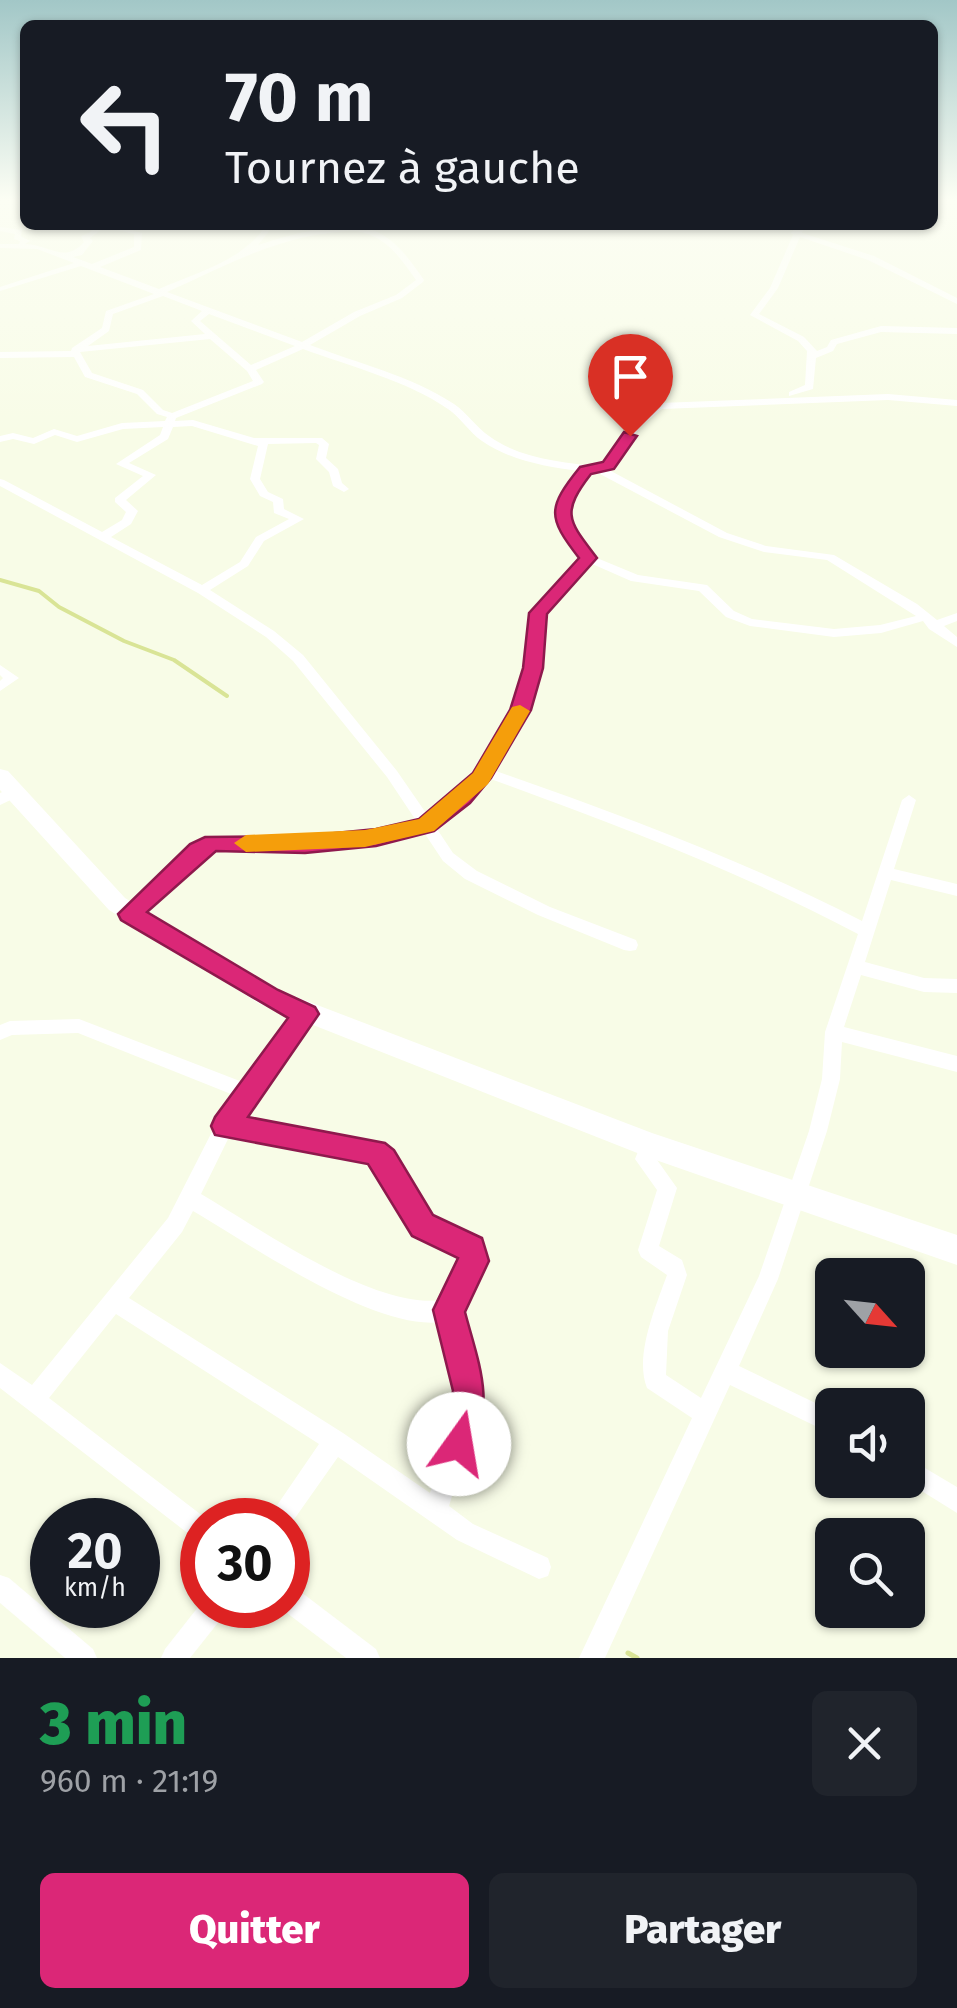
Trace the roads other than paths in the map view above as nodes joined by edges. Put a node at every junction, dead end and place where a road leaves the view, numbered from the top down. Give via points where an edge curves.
1 (40, 278) edge
2 (121, 278) edge
3 (189, 278) edge
4 (419, 278) edge
5 (778, 278) edge
6 (912, 278) edge
7 (2, 289) edge
8 (159, 293) junction
9 (957, 301) edge
10 (206, 311) junction
11 (957, 331) edge
12 (213, 336) junction
13 (305, 346) junction
14 (75, 352) junction
15 (0, 355) edge
16 (812, 356) junction
17 (250, 368) junction
18 (774, 400) junction
19 (957, 403) edge
20 (172, 420) junction
21 (0, 439) edge
22 (255, 441) junction
23 (586, 470) junction
24 (603, 470) junction
25 (0, 482) edge
26 (344, 489) dead end
27 (102, 538) junction
28 (588, 558) junction
29 (202, 590) junction
30 (957, 618) edge
31 (929, 622) junction
32 (957, 643) edge
33 (0, 669) edge
34 (0, 687) edge
35 (484, 772) junction
36 (5, 789) edge
37 (909, 800) dead end
38 (426, 825) junction
39 (884, 873) junction
40 (957, 890) edge
41 (130, 914) junction
42 (866, 931) junction
43 (630, 945) dead end
44 (854, 966) junction
45 (957, 986) edge
46 (306, 1014) junction
47 (834, 1032) junction
48 (0, 1033) edge
49 (957, 1064) edge
50 (247, 1092) junction
51 (225, 1126) junction
52 (650, 1144) junction
53 (798, 1194) junction
54 (188, 1198) junction
55 (957, 1250) edge
56 (113, 1300) junction
57 (449, 1310) junction
58 (726, 1371) junction
59 (0, 1374) edge
60 (34, 1400) junction
61 (706, 1414) junction
62 (815, 1415) edge
63 (335, 1441) junction
64 (925, 1480) edge
65 (295, 1498) edge
66 (957, 1501) edge
67 (180, 1513) edge
68 (435, 1513) junction
69 (539, 1567) dead end
70 (0, 1587) edge
71 (310, 1614) edge
72 (198, 1628) edge
73 (84, 1658) edge
74 (174, 1658) edge
75 (368, 1658) edge
76 (592, 1658) edge

1 - 7 street
2 - 8 street
3 - 8 street
4 - 13 street via 403,296
5 - 16 street via 754,316 802,339
6 - 9 street
8 - 10 street
8 - 14 street via 109,313 106,329
10 - 12 street via 194,319
10 - 13 street
11 - 16 street via 878,329
12 - 14 street
12 - 17 street
13 - 17 street
13 - 23 street via 448,404 503,449
14 - 15 street
14 - 20 street via 88,375 140,392
16 - 18 street via 810,387
17 - 20 street via 261,381
18 - 19 street via 888,396
18 - 24 street via 653,409
20 - 21 street via 77,439 54,432 34,442
20 - 22 street
20 - 27 street via 163,439 120,465 151,476 118,500 132,512
22 - 26 street via 323,442 320,459
22 - 29 street via 263,446 254,477 260,488 279,501 278,511 298,519 260,539 244,564
23 - 24 street
23 - 28 street via 570,488 561,514 566,532
24 - 31 street via 708,530 764,549 830,557
25 - 27 street
27 - 29 street
28 - 31 street via 635,578 703,588 730,614 750,622 834,632
28 - 35 street via 538,613 533,668 520,710
29 - 38 street via 298,658
30 - 31 street
31 - 32 street
33 - 34 street via 12,678
35 - 38 street
35 - 42 street via 745,871
36 - 41 street
37 - 39 street
38 - 41 street via 305,844 213,842
38 - 43 street via 448,857 471,875
39 - 40 street
39 - 42 street
41 - 46 street
42 - 44 street
44 - 45 street via 924,985
44 - 47 street
46 - 50 street
46 - 52 street
47 - 49 street
47 - 53 street via 831,1079
48 - 50 street via 79,1026
50 - 51 street
51 - 54 street
51 - 57 street via 321,1140 384,1159 422,1226 474,1253
52 - 53 street
52 - 61 street via 646,1160 667,1188 648,1250 675,1266 677,1275 657,1331 655,1380
53 - 55 street
53 - 58 street
54 - 56 street
54 - 57 street via 359,1295 434,1316
56 - 60 street
56 - 63 street
57 - 68 street via 470,1400
58 - 61 street
58 - 62 street
59 - 60 street
60 - 67 street
61 - 76 street
63 - 65 street
63 - 68 street
64 - 66 street
68 - 69 street
70 - 73 street
71 - 75 street
72 - 74 street

